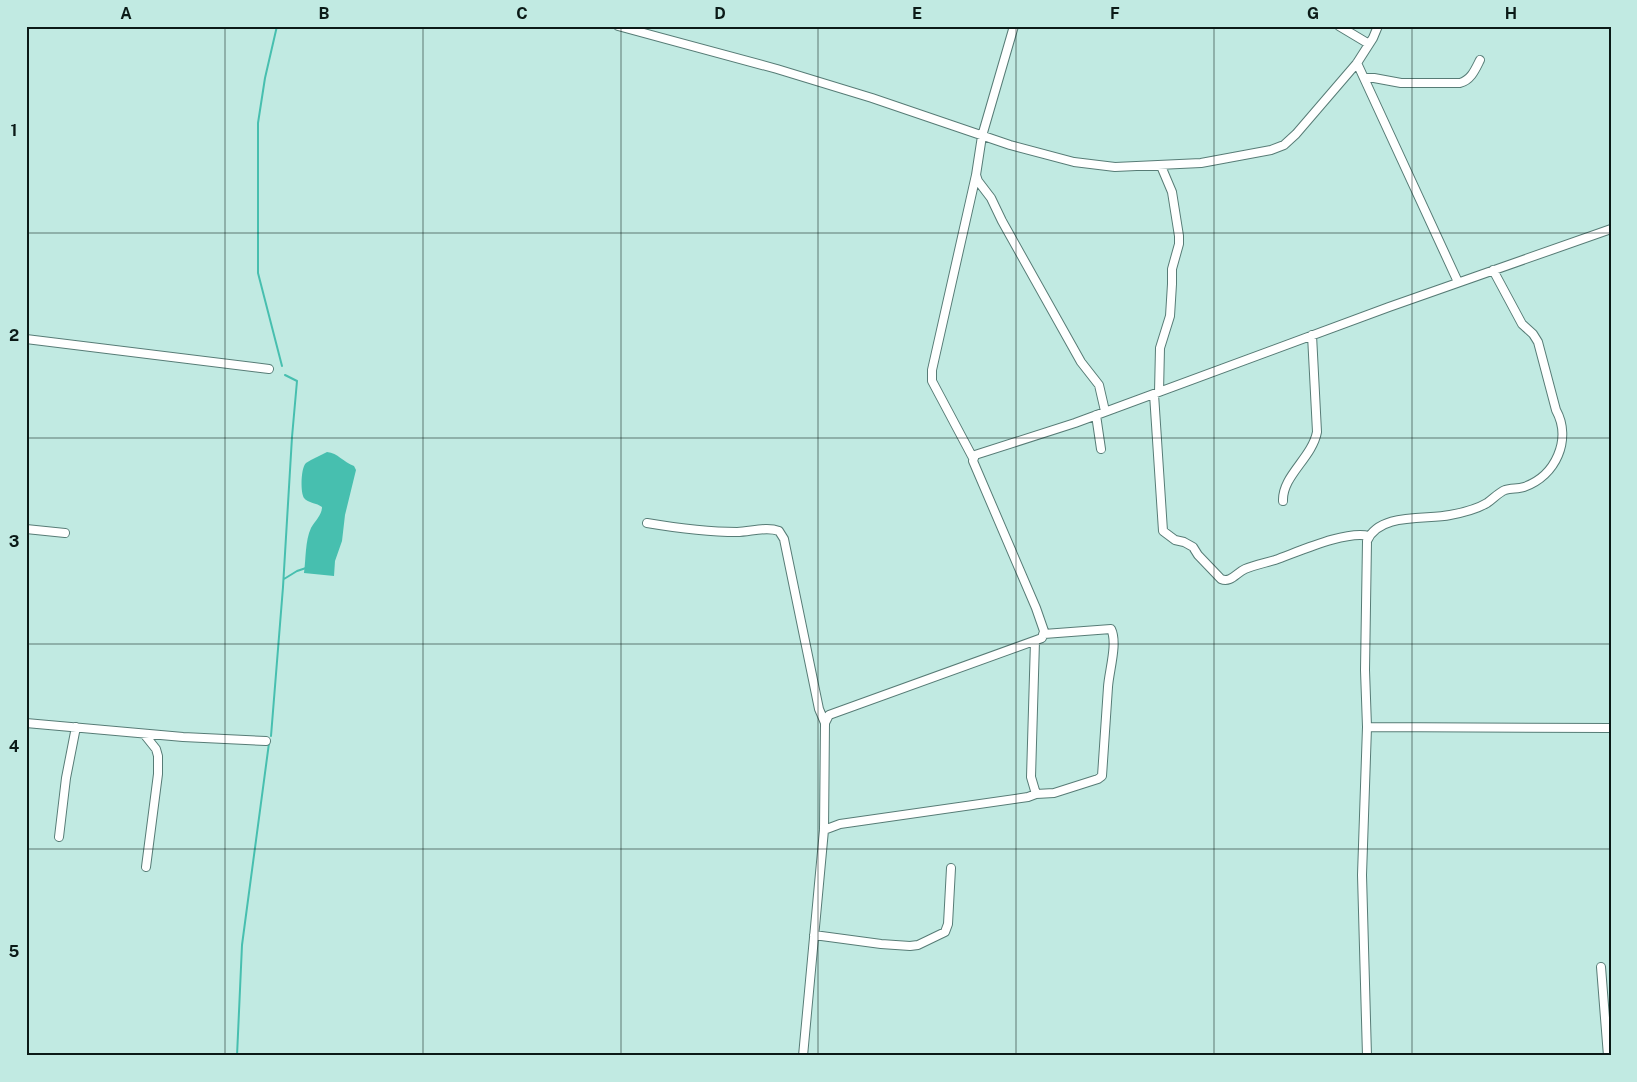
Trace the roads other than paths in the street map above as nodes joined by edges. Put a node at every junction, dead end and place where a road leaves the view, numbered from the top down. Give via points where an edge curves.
1 (618, 26) edge
2 (1014, 26) edge
3 (1339, 26) edge
4 (1378, 26) edge
5 (1369, 44) junction
6 (1480, 60) dead end
7 (1357, 63) junction
8 (1365, 78) junction
9 (982, 136) junction
10 (1161, 166) junction
11 (976, 175) junction
12 (1611, 229) edge
13 (1493, 270) junction
14 (1458, 282) junction
15 (1312, 335) junction
16 (26, 339) edge
17 (269, 369) dead end
18 (1156, 393) junction
19 (1105, 411) junction
20 (1096, 415) junction
21 (1101, 449) dead end
22 (973, 458) junction
23 (1283, 501) dead end
24 (647, 523) dead end
25 (26, 529) edge
26 (65, 533) dead end
27 (1369, 536) junction
28 (1044, 634) junction
29 (1034, 640) junction
30 (26, 723) edge
31 (825, 723) junction
32 (1367, 727) junction
33 (76, 728) junction
34 (1611, 728) edge
35 (144, 734) junction
36 (266, 741) dead end
37 (1036, 794) junction
38 (824, 830) junction
39 (59, 837) dead end
40 (146, 867) dead end
41 (951, 868) dead end
42 (814, 935) junction
43 (1601, 967) dead end
44 (803, 1056) edge
45 (1367, 1056) edge
46 (1608, 1056) edge

1 - 9 street via 778,68
2 - 9 street
3 - 5 street
4 - 5 street
5 - 7 street
6 - 8 street via 1468,80 1460,83 1401,83
7 - 8 street
7 - 10 street via 1284,144 1243,156
8 - 14 street
9 - 10 street via 1074,162 1115,167
9 - 11 street
10 - 18 street via 1172,192 1179,244 1172,269 1170,316 1160,348
11 - 19 street via 1081,362 1099,385
11 - 22 street via 932,370 932,381
12 - 13 street
13 - 14 street
13 - 27 street via 1522,324 1538,342 1561,420 1558,454 1544,476 1524,487 1506,490 1486,504 1449,516 1400,520 1373,531
14 - 15 street
15 - 18 street
15 - 23 street via 1317,432 1315,441 1287,484
16 - 17 street
18 - 19 street
18 - 27 street via 1164,530 1175,540 1193,547 1221,579 1230,580 1245,569 1338,538
19 - 20 street
20 - 21 street
20 - 22 street
22 - 28 street
24 - 31 street via 691,529 737,532 767,529 779,532 784,540 819,709
25 - 26 street
27 - 32 street via 1365,670
28 - 29 street
28 - 37 street via 1112,630 1114,644 1102,776 1054,793
29 - 31 street via 829,715
29 - 37 street via 1031,777
30 - 33 street
31 - 38 street
32 - 34 street
32 - 45 street via 1362,866
33 - 35 street
33 - 39 street
35 - 36 street
35 - 40 street via 158,756
37 - 38 street via 840,824
38 - 42 street
41 - 42 street via 945,932 910,946
42 - 44 street
43 - 46 street

